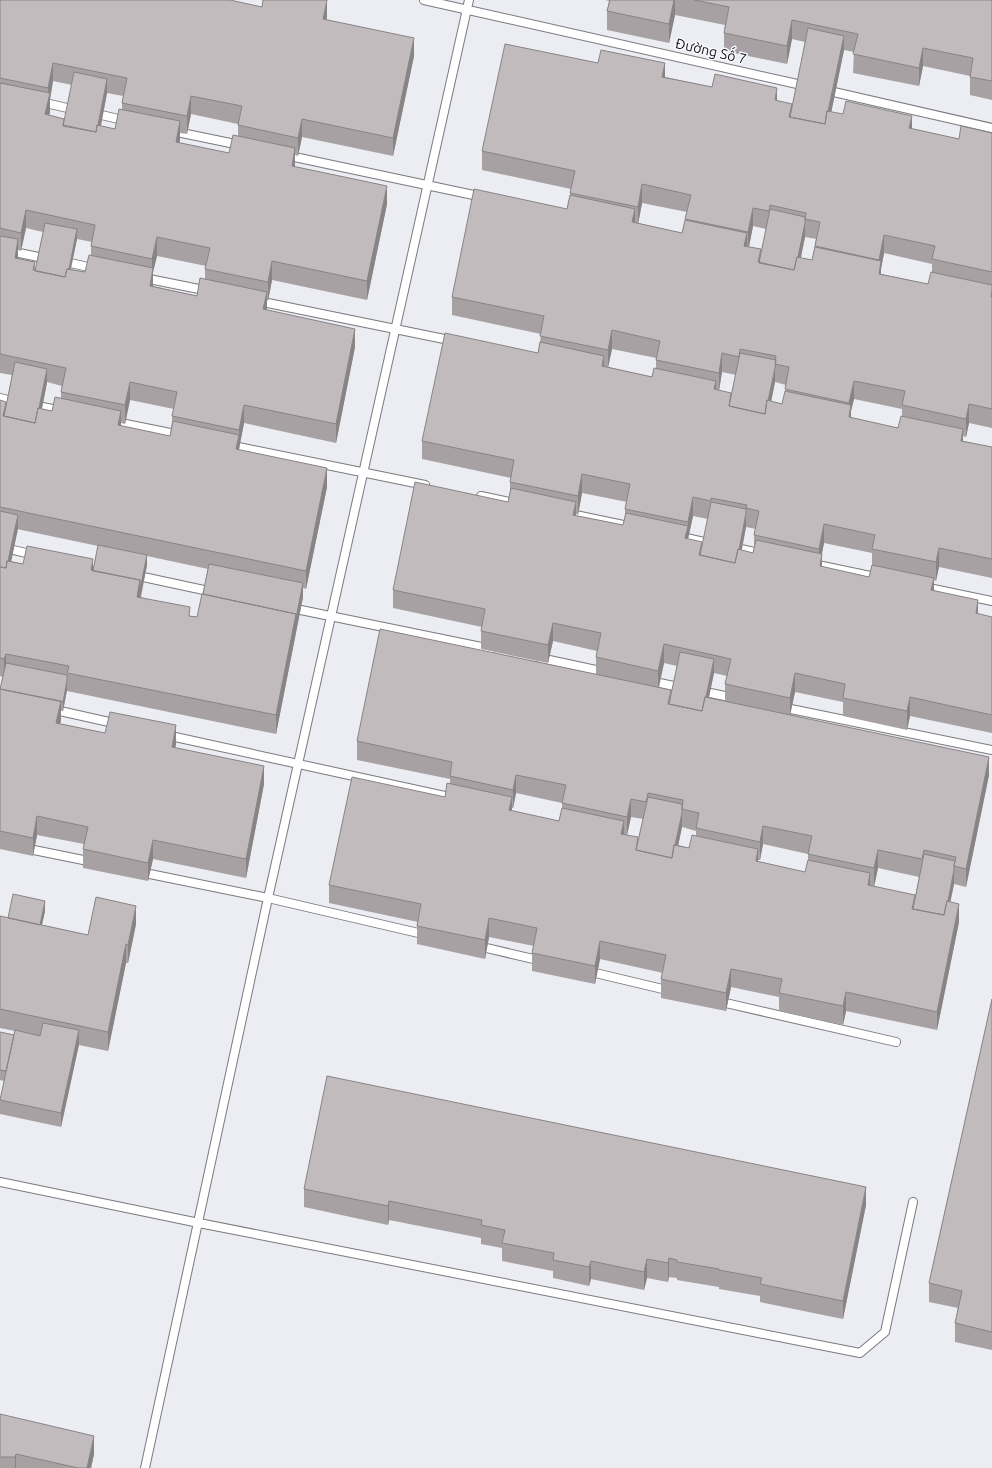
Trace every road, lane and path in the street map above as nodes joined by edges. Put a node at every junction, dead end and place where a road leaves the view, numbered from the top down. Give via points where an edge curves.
1 (424, 0) edge
2 (469, 0) edge
3 (467, 9) junction
4 (31, 100) edge
5 (132, 122) edge
6 (992, 128) edge
7 (171, 130) edge
8 (249, 147) edge
9 (280, 154) edge
10 (427, 186) junction
11 (490, 198) edge
12 (0, 249) edge
13 (108, 271) edge
14 (139, 277) edge
15 (217, 293) edge
16 (248, 299) edge
17 (395, 329) junction
18 (465, 343) edge
19 (0, 398) edge
20 (70, 412) edge
21 (100, 419) edge
22 (185, 436) edge
23 (224, 444) edge
24 (363, 472) junction
25 (433, 486) edge
26 (472, 494) edge
27 (526, 505) edge
28 (557, 512) edge
29 (642, 529) edge
30 (666, 534) edge
31 (0, 547) edge
32 (774, 556) edge
33 (46, 557) edge
34 (806, 562) edge
35 (123, 573) edge
36 (891, 580) edge
37 (914, 585) edge
38 (223, 594) edge
39 (992, 601) edge
40 (284, 606) edge
41 (331, 616) junction
42 (502, 651) edge
43 (533, 657) edge
44 (611, 673) edge
45 (642, 679) edge
46 (743, 700) edge
47 (774, 706) edge
48 (46, 708) edge
49 (130, 727) edge
50 (160, 733) edge
51 (992, 750) edge
52 (298, 764) junction
53 (461, 800) edge
54 (15, 846) edge
55 (99, 863) edge
56 (130, 870) edge
57 (268, 898) junction
58 (438, 937) edge
59 (469, 944) edge
60 (547, 962) edge
61 (578, 969) edge
62 (679, 992) edge
63 (710, 1000) edge
64 (896, 1042) dead end
65 (0, 1182) edge
66 (913, 1202) dead end
67 (199, 1223) junction
68 (146, 1468) edge

1 - 3 lane, Đường Số 7
2 - 3 lane
3 - 6 lane, Đường Số 7
3 - 10 lane
4 - 5 lane
7 - 8 lane
9 - 10 lane
10 - 11 lane
10 - 17 lane
12 - 13 lane
14 - 15 lane
16 - 17 lane
17 - 18 lane
17 - 24 lane
19 - 20 lane
21 - 22 lane
23 - 24 lane
24 - 25 lane
24 - 41 lane
26 - 27 lane
28 - 29 lane
30 - 32 lane
31 - 33 lane
34 - 36 lane
35 - 38 lane
37 - 39 lane
40 - 41 lane
41 - 42 lane
41 - 52 lane
43 - 44 lane
45 - 46 lane
47 - 51 lane
48 - 49 lane
50 - 52 lane
52 - 53 lane
52 - 57 lane
54 - 55 lane
56 - 57 lane
57 - 58 lane
57 - 67 lane
59 - 60 lane
61 - 62 lane
63 - 64 lane
65 - 67 lane
66 - 67 lane via 885,1332 860,1353
67 - 68 lane

